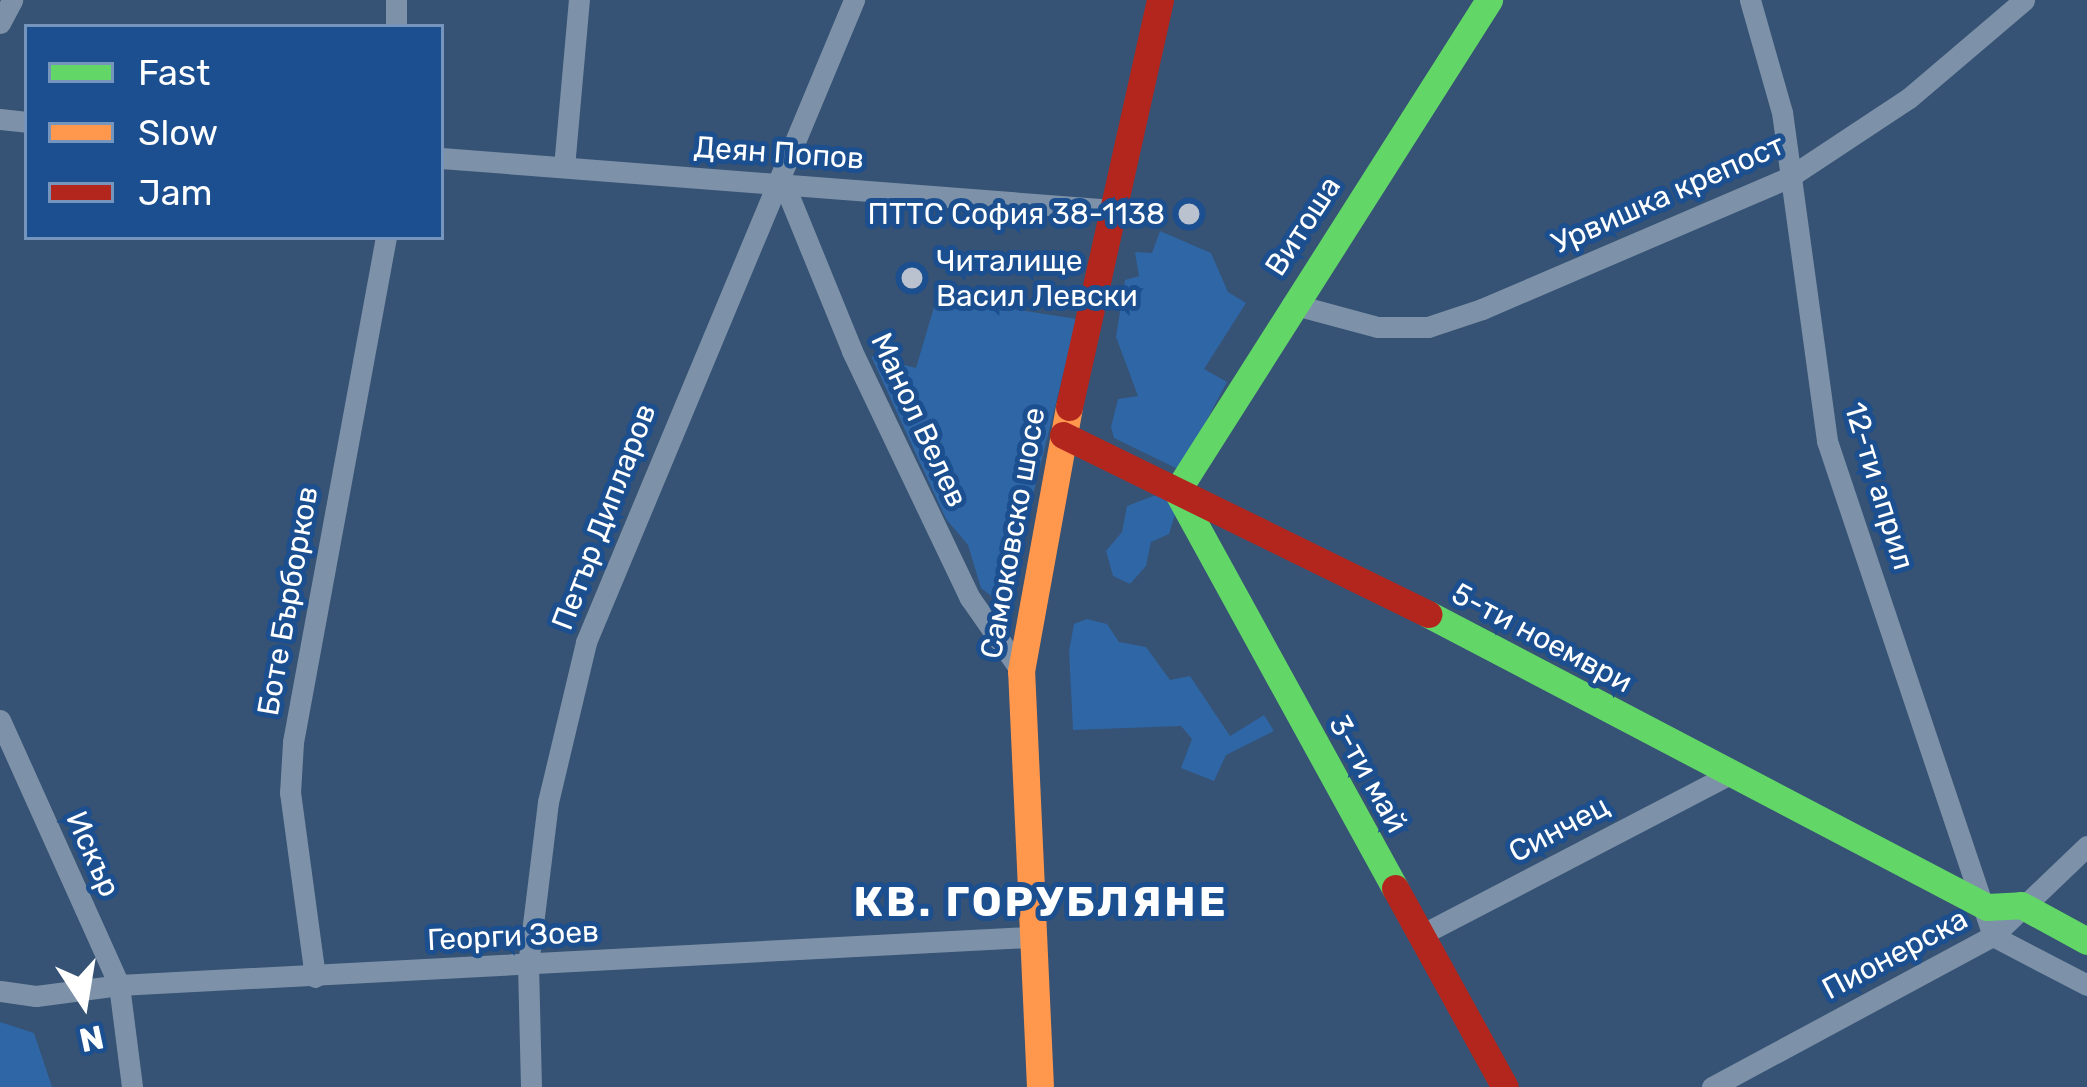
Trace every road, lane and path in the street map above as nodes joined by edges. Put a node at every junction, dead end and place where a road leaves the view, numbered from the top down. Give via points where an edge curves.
1 (11, 0) edge
2 (579, 0) edge
3 (854, 0) edge
4 (1160, 0) edge
5 (1489, 0) edge
6 (1750, 0) edge
7 (2024, 0) edge
8 (0, 23) edge
9 (444, 158) edge
10 (564, 167) junction
11 (1788, 178) junction
12 (784, 184) junction
13 (1113, 210) junction
14 (385, 240) edge
15 (1292, 304) junction
16 (1063, 435) junction
17 (1177, 491) junction
18 (1021, 671) junction
19 (0, 720) edge
20 (1726, 776) junction
21 (2087, 846) edge
22 (2021, 905) junction
23 (1990, 921) junction
24 (1419, 936) junction
25 (1030, 937) junction
26 (2087, 941) edge
27 (529, 965) junction
28 (316, 977) junction
29 (118, 985) junction
30 (2087, 985) edge
31 (0, 991) edge
32 (132, 1087) edge
33 (531, 1087) edge
34 (1040, 1087) edge
35 (1505, 1087) edge
36 (1712, 1087) edge

1 - 8 street
2 - 10 street
3 - 12 street, Петър Дипларов
4 - 13 street, Самоковско шосе
5 - 15 street, Витоша
6 - 11 street, 12-ти април via 1782,112
7 - 11 street, Урвишка крепост via 1910,98
9 - 10 street, Деян Попов
10 - 12 street, Деян Попов
11 - 15 street, Урвишка крепост via 1428,327 1378,327
11 - 23 street, 12-ти април via 1827,441
12 - 13 street, Деян Попов
12 - 18 street, Манол Велев via 852,351 970,598
12 - 27 street, Петър Дипларов via 696,365 586,642 548,802
13 - 16 street, Самоковско шосе
14 - 28 street, Боте Бърборков via 293,742 290,793
15 - 17 street, Витоша
16 - 17 street, 5-ти ноември
16 - 18 street, Самоковско шосе
17 - 20 street, 5-ти ноември via 1500,650
17 - 24 street, 3-ти май
18 - 25 street, Самоковско шосе
19 - 29 street, Искър
20 - 23 street, 5-ти ноември
20 - 24 street, Синчец
21 - 22 street
22 - 23 street
22 - 26 street
23 - 30 street, 5-ти ноември
23 - 36 street, Пионерска
24 - 35 street, 3-ти май
25 - 27 street, Георги Зоев
25 - 34 street, Самоковско шосе
27 - 28 street, Георги Зоев
27 - 33 street, Петър Дипларов
28 - 29 street, Георги Зоев
29 - 31 street, Георги Зоев via 36,996
29 - 32 street, Искър

